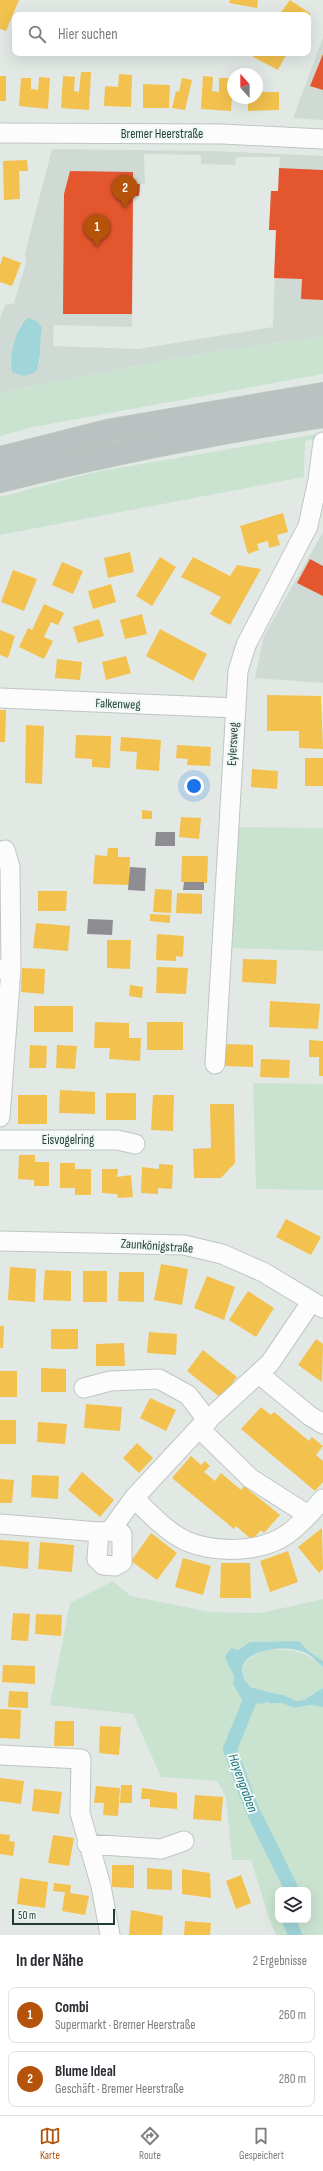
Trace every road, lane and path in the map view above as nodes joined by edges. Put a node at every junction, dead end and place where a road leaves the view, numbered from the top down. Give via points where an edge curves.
1 (0, 133) edge
2 (323, 139) edge
3 (323, 394) edge
4 (323, 416) edge
5 (323, 442) edge
6 (0, 458) edge
7 (0, 481) edge
8 (321, 481) edge
9 (0, 698) edge
10 (236, 708) junction
11 (5, 850) dead end
12 (6, 969) edge
13 (214, 1064) dead end
14 (0, 1113) edge
15 (0, 1140) edge
16 (135, 1144) dead end
17 (0, 1241) edge
18 (317, 1304) edge
19 (259, 1374) junction
20 (84, 1388) dead end
21 (204, 1424) junction
22 (323, 1424) edge
23 (134, 1498) junction
24 (323, 1499) edge
25 (308, 1515) junction
26 (0, 1524) edge
27 (0, 1755) edge
28 (184, 1841) dead end
29 (87, 1844) junction
30 (110, 1935) edge

1 - 2 street, Bremer Heerstraße via 222,134
3 - 6 highway via 112,430
4 - 7 highway via 182,439
5 - 8 street, Eylersweg
8 - 10 street, Eylersweg via 308,526 246,645 238,672
9 - 10 street, Falkenweg
10 - 13 street, Eylersweg
11 - 12 street via 10,867
12 - 14 street
15 - 16 street, Eisvogelring via 118,1140
17 - 18 street, Zaunkönigstraße via 184,1246 222,1254 263,1272
18 - 19 street
19 - 21 street
19 - 22 street
20 - 21 street via 110,1381 159,1379 188,1395
21 - 23 street
21 - 25 street via 250,1478
23 - 25 street via 153,1517 185,1541 212,1549 252,1549 286,1536
23 - 26 street via 104,1531
24 - 25 street
27 - 29 street via 80,1759 80,1813
28 - 29 street via 161,1849
29 - 30 street via 101,1886

